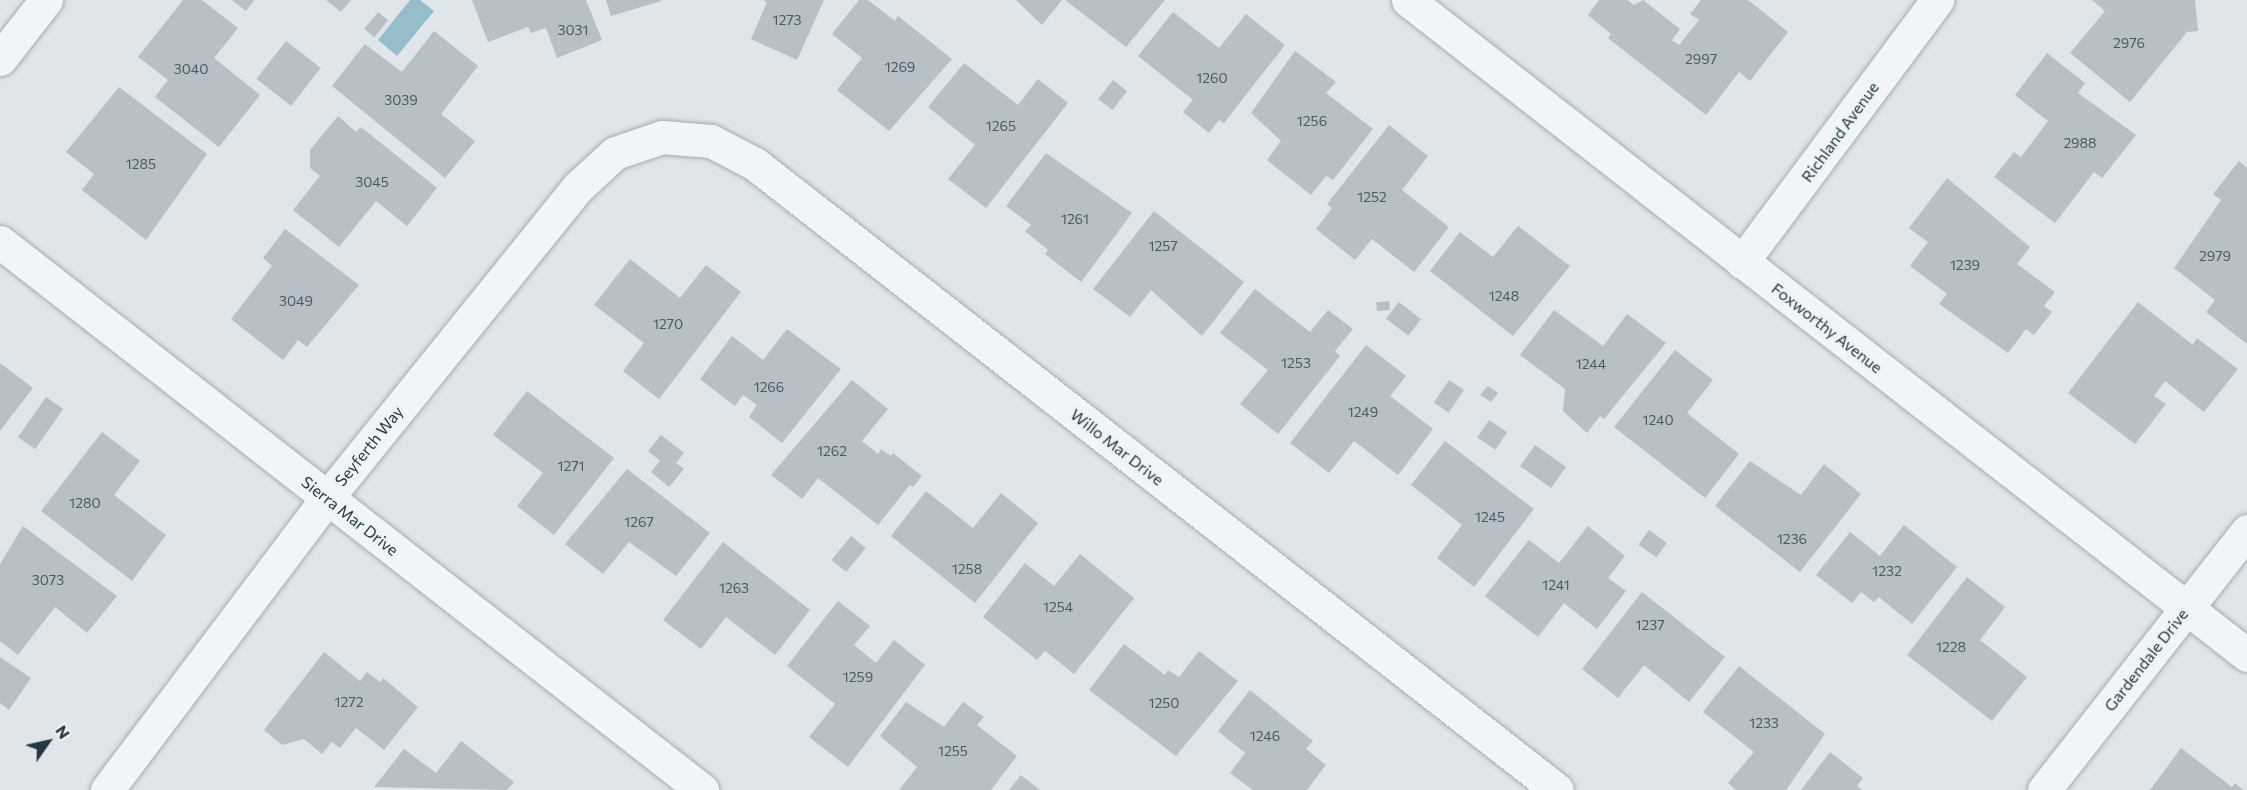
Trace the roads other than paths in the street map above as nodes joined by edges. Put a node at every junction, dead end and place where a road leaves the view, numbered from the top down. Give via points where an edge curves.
1 (46, 0) edge
2 (1408, 0) edge
3 (1937, 0) edge
4 (0, 59) edge
5 (662, 137) joint
6 (0, 242) edge
7 (1742, 262) junction
8 (327, 498) junction
9 (2247, 531) edge
10 (2187, 608) junction
11 (2247, 655) edge
12 (107, 790) edge
13 (702, 790) edge
14 (1557, 790) edge
15 (2044, 790) edge

1 - 4 street
2 - 7 street, Foxworthy Avenue
3 - 7 street, Richland Avenue
5 - 8 street, Seyferth Way via 615,153 578,187
5 - 14 street, Willo Mar Drive via 711,141 754,164
6 - 8 street, Sierra Mar Drive
7 - 10 street, Foxworthy Avenue
8 - 12 street, Seyferth Way
8 - 13 street, Sierra Mar Drive
9 - 10 street, Gardendale Drive
10 - 11 street, Foxworthy Avenue
10 - 15 street, Gardendale Drive

